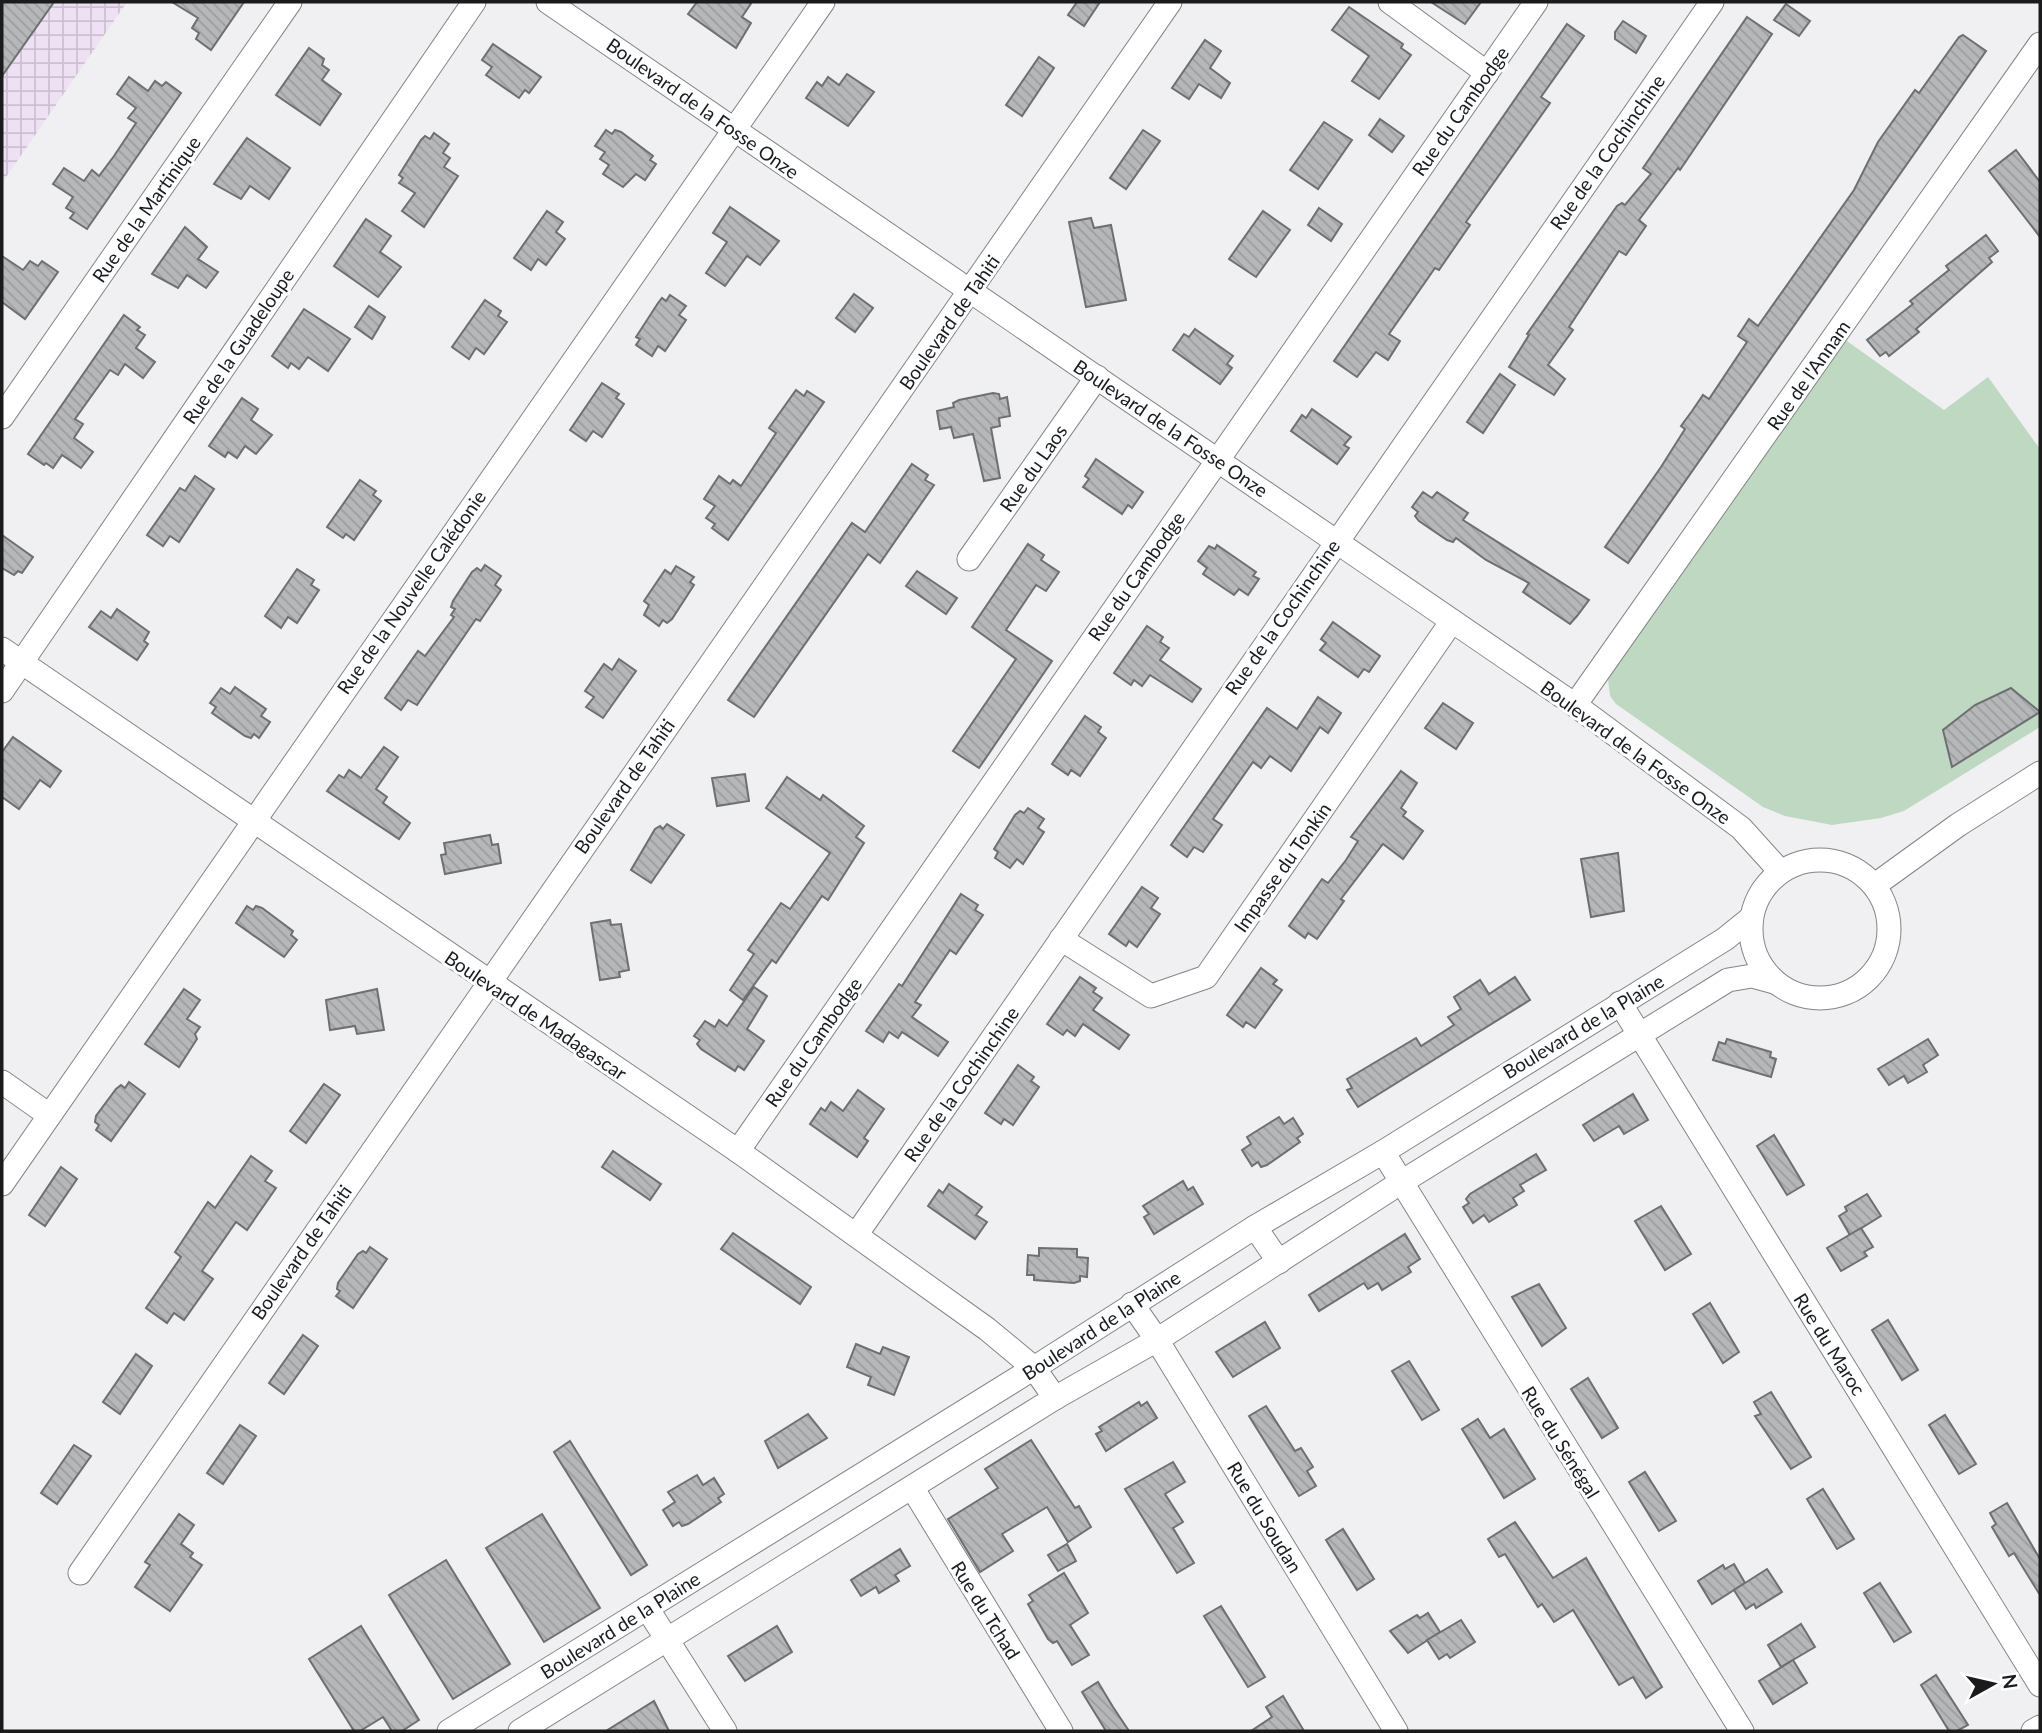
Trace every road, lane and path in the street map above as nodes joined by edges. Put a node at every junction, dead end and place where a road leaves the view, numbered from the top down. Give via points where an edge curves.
1 (290, 2) edge
2 (474, 2) edge
3 (548, 2) edge
4 (823, 2) edge
5 (1170, 2) edge
6 (1390, 2) edge
7 (1536, 2) edge
8 (1712, 2) edge
9 (2040, 44) edge
10 (1487, 73) junction
11 (734, 131) junction
12 (971, 290) junction
13 (1097, 377) junction
14 (2, 417) edge
15 (1217, 460) junction
16 (1335, 541) junction
17 (969, 559) dead end
18 (1452, 621) junction
19 (2, 649) edge
20 (22, 663) junction
21 (2, 691) edge
22 (1575, 705) junction
23 (2040, 773) edge
24 (251, 822) junction
25 (1780, 871) junction
26 (1875, 885) junction
27 (1751, 918) junction
28 (1061, 939) junction
29 (487, 982) junction
30 (1774, 982) junction
31 (1620, 1003) junction
32 (1639, 1035) junction
33 (1502, 1076) junction
34 (2, 1082) edge
35 (1523, 1107) junction
36 (49, 1115) junction
37 (738, 1151) junction
38 (1383, 1152) junction
39 (1400, 1183) junction
40 (2, 1184) edge
41 (1255, 1227) junction
42 (856, 1235) junction
43 (1279, 1262) junction
44 (1132, 1304) junction
45 (1157, 1340) junction
46 (1034, 1368) junction
47 (1055, 1398) junction
48 (913, 1489) junction
49 (80, 1573) dead end
50 (647, 1608) junction
51 (669, 1640) junction
52 (2040, 1685) edge
53 (2040, 1727) edge
54 (449, 1731) edge
55 (520, 1731) edge
56 (724, 1731) edge
57 (1061, 1731) edge
58 (1396, 1731) edge
59 (1742, 1731) edge
60 (2033, 1731) edge

1 - 14 street, Rue de la Martinique
2 - 20 street, Rue de la Guadeloupe
3 - 11 street, Boulevard de la Fosse Onze
4 - 11 street, Rue de la Nouvelle Calédonie
5 - 12 street, Boulevard de Tahiti
6 - 10 street
7 - 10 street, Rue du Cambodge
8 - 16 street, Rue de la Cochinchine
9 - 22 street, Rue de l'Annam
10 - 15 street, Rue du Cambodge
11 - 12 street, Boulevard de la Fosse Onze
11 - 24 street, Rue de la Nouvelle Calédonie
12 - 13 street, Boulevard de la Fosse Onze
12 - 29 street, Boulevard de Tahiti
13 - 15 street, Boulevard de la Fosse Onze
13 - 17 street, Rue du Laos
15 - 16 street, Boulevard de la Fosse Onze
15 - 37 street, Rue du Cambodge
16 - 18 street, Boulevard de la Fosse Onze
16 - 28 street, Rue de la Cochinchine
18 - 22 street, Boulevard de la Fosse Onze
18 - 28 street, Impasse du Tonkin via 1206,977 1152,996
19 - 20 street, Boulevard de Madagascar
20 - 21 street, Rue de la Guadeloupe
20 - 24 street, Boulevard de Madagascar
22 - 25 street, Boulevard de la Fosse Onze via 1741,828
23 - 26 street
24 - 29 street, Boulevard de Madagascar
24 - 36 street, Rue de la Nouvelle Calédonie
25 - 26 street via 1799,862 1841,862
25 - 27 street via 1767,884
26 - 30 street via 1886,906 1890,929 1886,952 1872,976 1851,992 1824,999 1798,995
27 - 30 street via 1751,941 1759,963
27 - 31 street, Boulevard de la Plaine via 1726,939
28 - 42 street, Rue de la Cochinchine
29 - 37 street, Boulevard de Madagascar
29 - 49 street, Boulevard de Tahiti
30 - 32 street, Boulevard de la Plaine via 1752,976 1728,980
31 - 32 street, Rue du Maroc
31 - 33 street, Boulevard de la Plaine
32 - 35 street, Boulevard de la Plaine
32 - 52 street, Rue du Maroc
33 - 35 street
33 - 38 street, Boulevard de la Plaine
34 - 36 street
35 - 39 street, Boulevard de la Plaine
36 - 40 street, Rue de la Nouvelle Calédonie
37 - 42 street, Boulevard de Madagascar
38 - 39 street, Rue du Sénégal
38 - 41 street, Boulevard de la Plaine
39 - 43 street, Boulevard de la Plaine
39 - 59 street, Rue du Sénégal
41 - 43 street
41 - 44 street, Boulevard de la Plaine
42 - 46 street, Boulevard de Madagascar
43 - 45 street, Boulevard de la Plaine
44 - 45 street, Rue du Soudan
44 - 46 street, Boulevard de la Plaine
45 - 47 street, Boulevard de la Plaine
45 - 58 street, Rue du Soudan
46 - 47 street, Boulevard de Madagascar
46 - 50 street, Boulevard de la Plaine
47 - 48 street, Boulevard de la Plaine
48 - 51 street, Boulevard de la Plaine
48 - 57 street, Rue du Tchad
50 - 51 street
50 - 54 street, Boulevard de la Plaine
51 - 55 street, Boulevard de la Plaine
51 - 56 street
53 - 60 street

